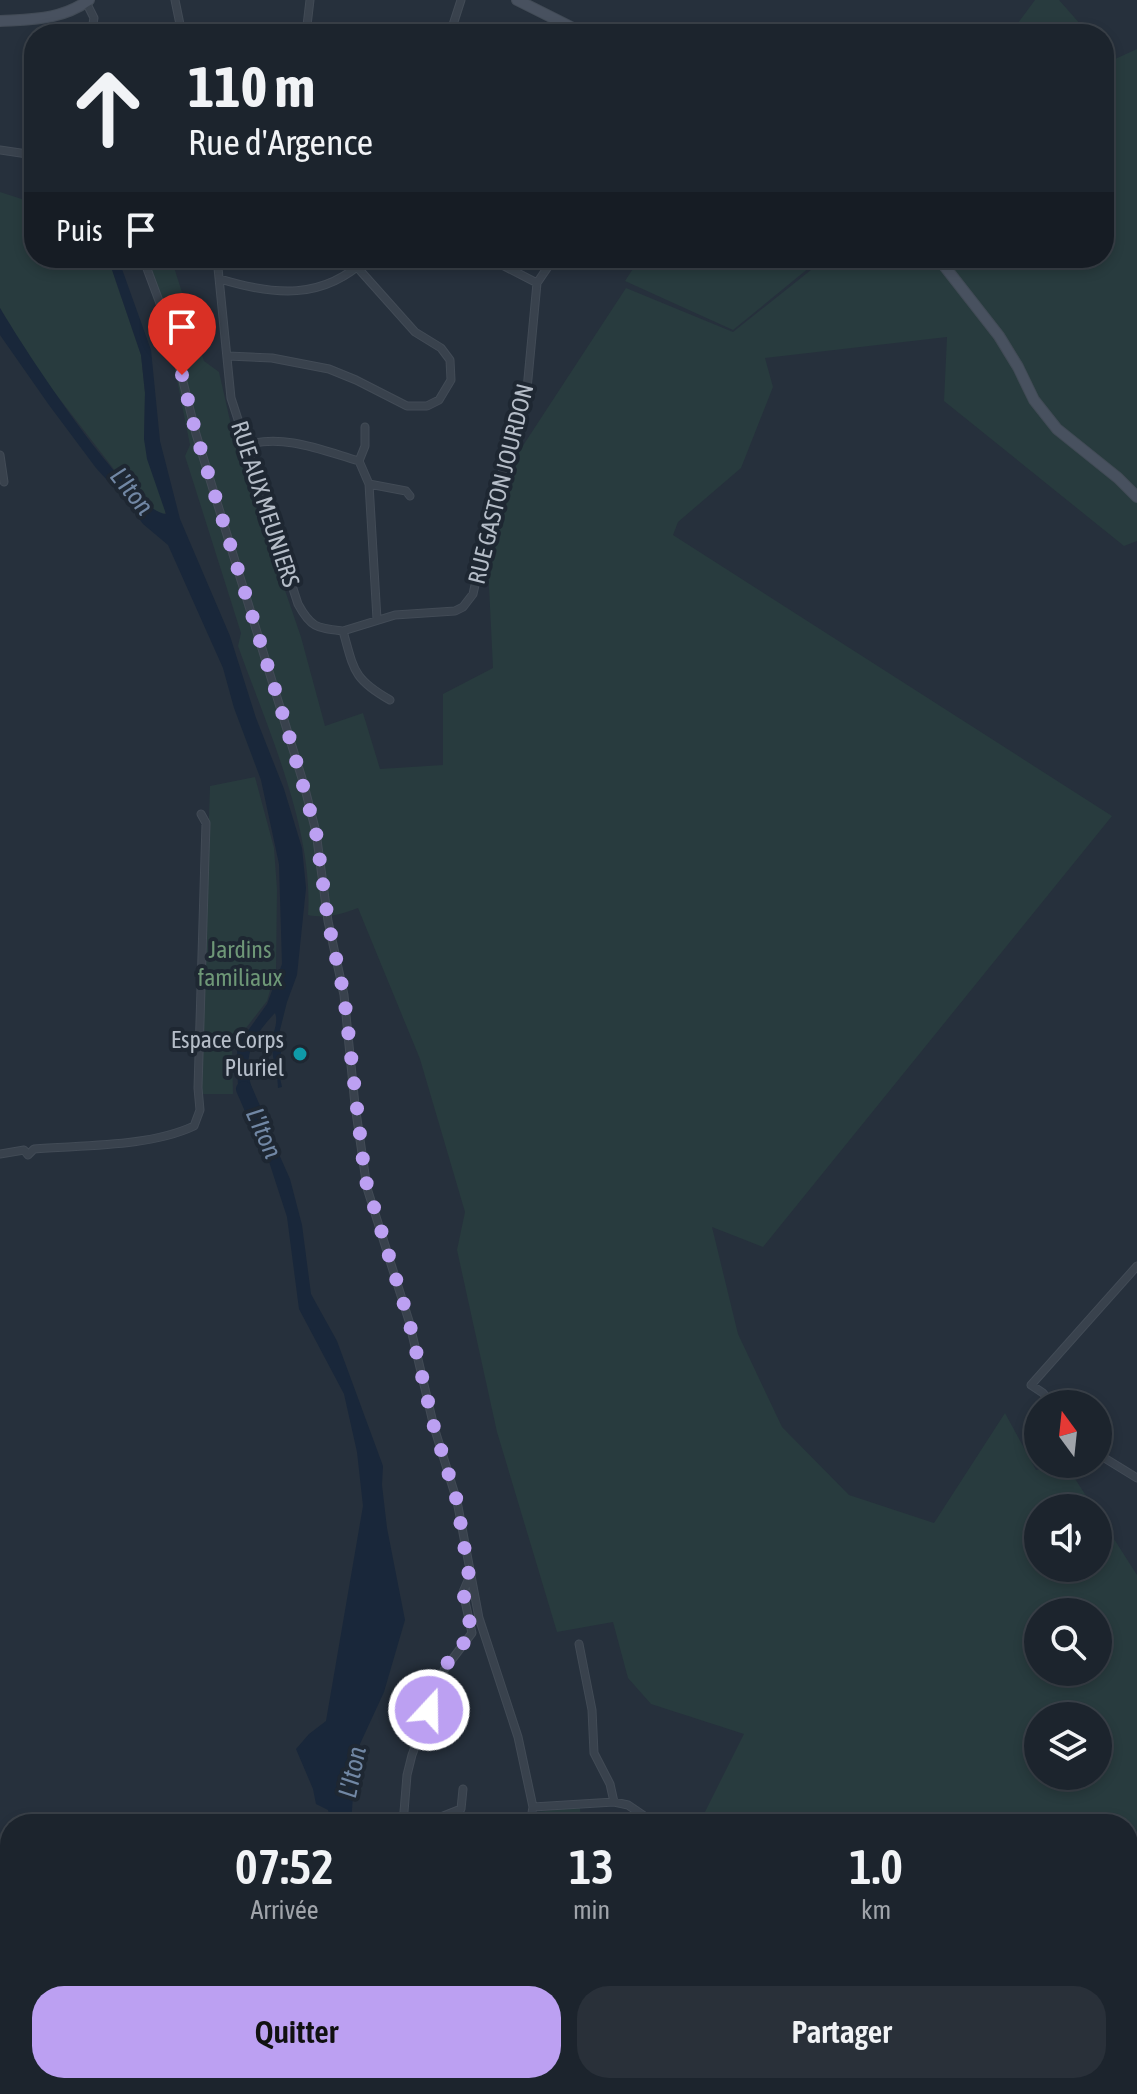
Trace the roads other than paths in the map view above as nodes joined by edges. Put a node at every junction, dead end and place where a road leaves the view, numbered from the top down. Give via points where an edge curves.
1 (175, 0) edge
2 (310, 0) edge
3 (461, 0) edge
4 (517, 0) edge
5 (88, 1) edge
6 (0, 21) edge
7 (93, 24) edge
8 (180, 24) edge
9 (307, 24) edge
10 (453, 24) edge
11 (563, 24) edge
12 (0, 150) edge
13 (24, 154) edge
14 (147, 268) edge
15 (218, 268) edge
16 (355, 268) edge
17 (358, 268) edge
18 (514, 268) edge
19 (547, 268) edge
20 (946, 268) edge
21 (220, 279) junction
22 (537, 283) junction
23 (228, 356) junction
24 (365, 427) dead end
25 (245, 445) junction
26 (0, 455) edge
27 (359, 461) junction
28 (4, 482) dead end
29 (369, 484) junction
30 (410, 496) dead end
31 (1137, 497) edge
32 (377, 619) junction
33 (343, 631) junction
34 (390, 700) dead end
35 (201, 814) dead end
36 (0, 1154) edge
37 (1137, 1266) edge
38 (1038, 1390) edge
39 (1112, 1463) edge
40 (1137, 1478) edge
41 (469, 1576) junction
42 (579, 1644) dead end
43 (463, 1789) dead end
44 (614, 1802) junction
45 (533, 1807) junction
46 (404, 1814) edge
47 (448, 1814) edge
48 (532, 1814) edge
49 (641, 1814) edge

1 - 8 street
2 - 9 street
3 - 10 street
4 - 11 street
5 - 6 street via 53,18
5 - 7 street
12 - 13 street
14 - 41 street via 171,333 196,434 307,797 344,995 365,1178 457,1501
15 - 21 street, RUE AUX MEUNIERS
16 - 21 street via 295,292 260,291
17 - 23 street via 415,332 450,360 451,380 439,400 407,406 329,369
18 - 22 street
19 - 22 street
20 - 31 street via 999,336 1034,400 1057,429
21 - 23 street, RUE AUX MEUNIERS
22 - 32 street, RUE GASTON JOURDON via 526,400 498,483 473,594 455,611
23 - 25 street, RUE AUX MEUNIERS via 231,398
24 - 27 street
25 - 27 street via 292,441
25 - 33 street, RUE AUX MEUNIERS via 298,604 308,622
26 - 28 street
27 - 29 street
29 - 30 street
29 - 32 street
32 - 33 street, RUE GASTON JOURDON
33 - 34 street via 356,675
35 - 36 street via 206,823 200,1110 194,1126 176,1134 34,1149 28,1155 24,1150
37 - 38 street via 1031,1385
39 - 40 street
41 - 45 street via 518,1737
41 - 46 street via 463,1592 472,1633 444,1670 412,1755
42 - 44 street via 594,1753
43 - 47 street via 461,1809
44 - 45 street
44 - 49 street
45 - 48 street

